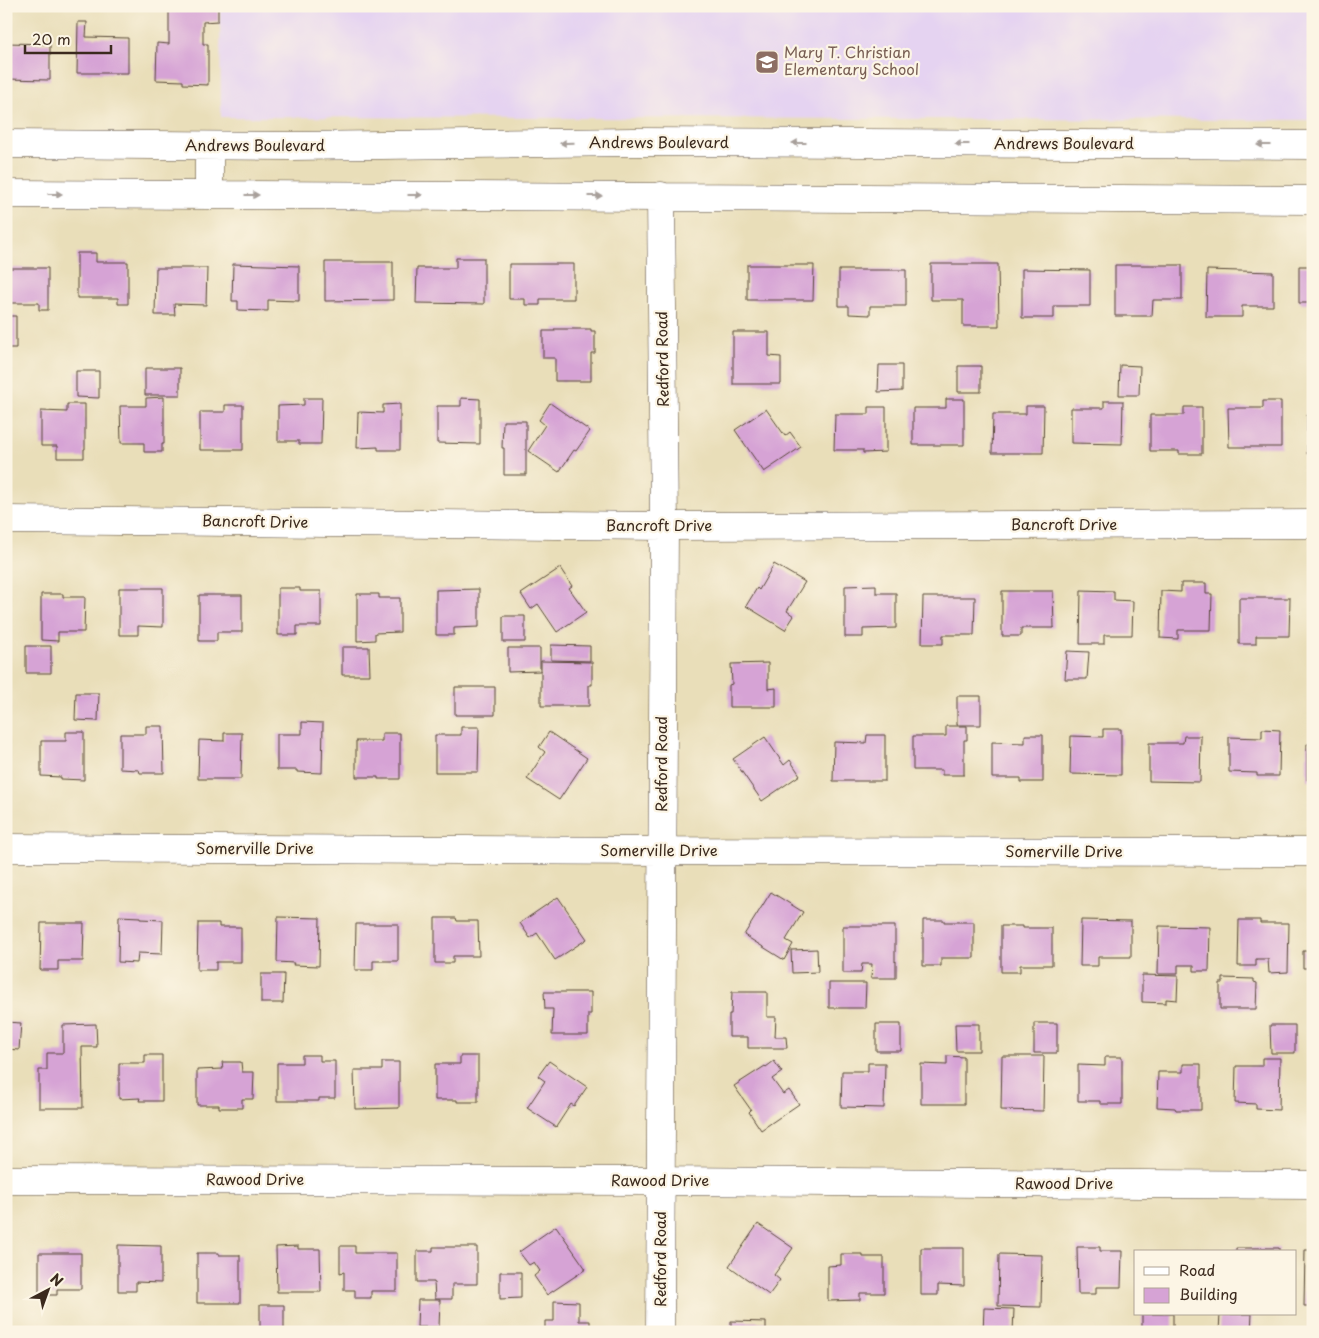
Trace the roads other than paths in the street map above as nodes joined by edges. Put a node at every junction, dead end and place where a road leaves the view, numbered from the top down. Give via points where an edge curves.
1 (6, 144) edge
2 (1313, 145) edge
3 (209, 146) junction
4 (6, 194) edge
5 (210, 195) junction
6 (661, 196) junction
7 (1313, 200) edge
8 (6, 520) edge
9 (1313, 524) edge
10 (664, 526) junction
11 (6, 848) edge
12 (662, 851) junction
13 (1313, 852) edge
14 (6, 1180) edge
15 (661, 1181) junction
16 (1313, 1185) edge
17 (660, 1332) edge

1 - 3 street, Andrews Boulevard
2 -> 3 street, Andrews Boulevard via 634,142
3 - 5 street
4 -> 5 street
5 -> 6 street
6 - 7 street
6 - 10 street, Redford Road
8 - 10 street, Bancroft Drive
9 - 10 street, Bancroft Drive
10 - 12 street, Redford Road
11 - 12 street, Somerville Drive
12 - 13 street, Somerville Drive
12 - 15 street, Redford Road
14 - 15 street, Rawood Drive
15 - 16 street, Rawood Drive
15 - 17 street, Redford Road

